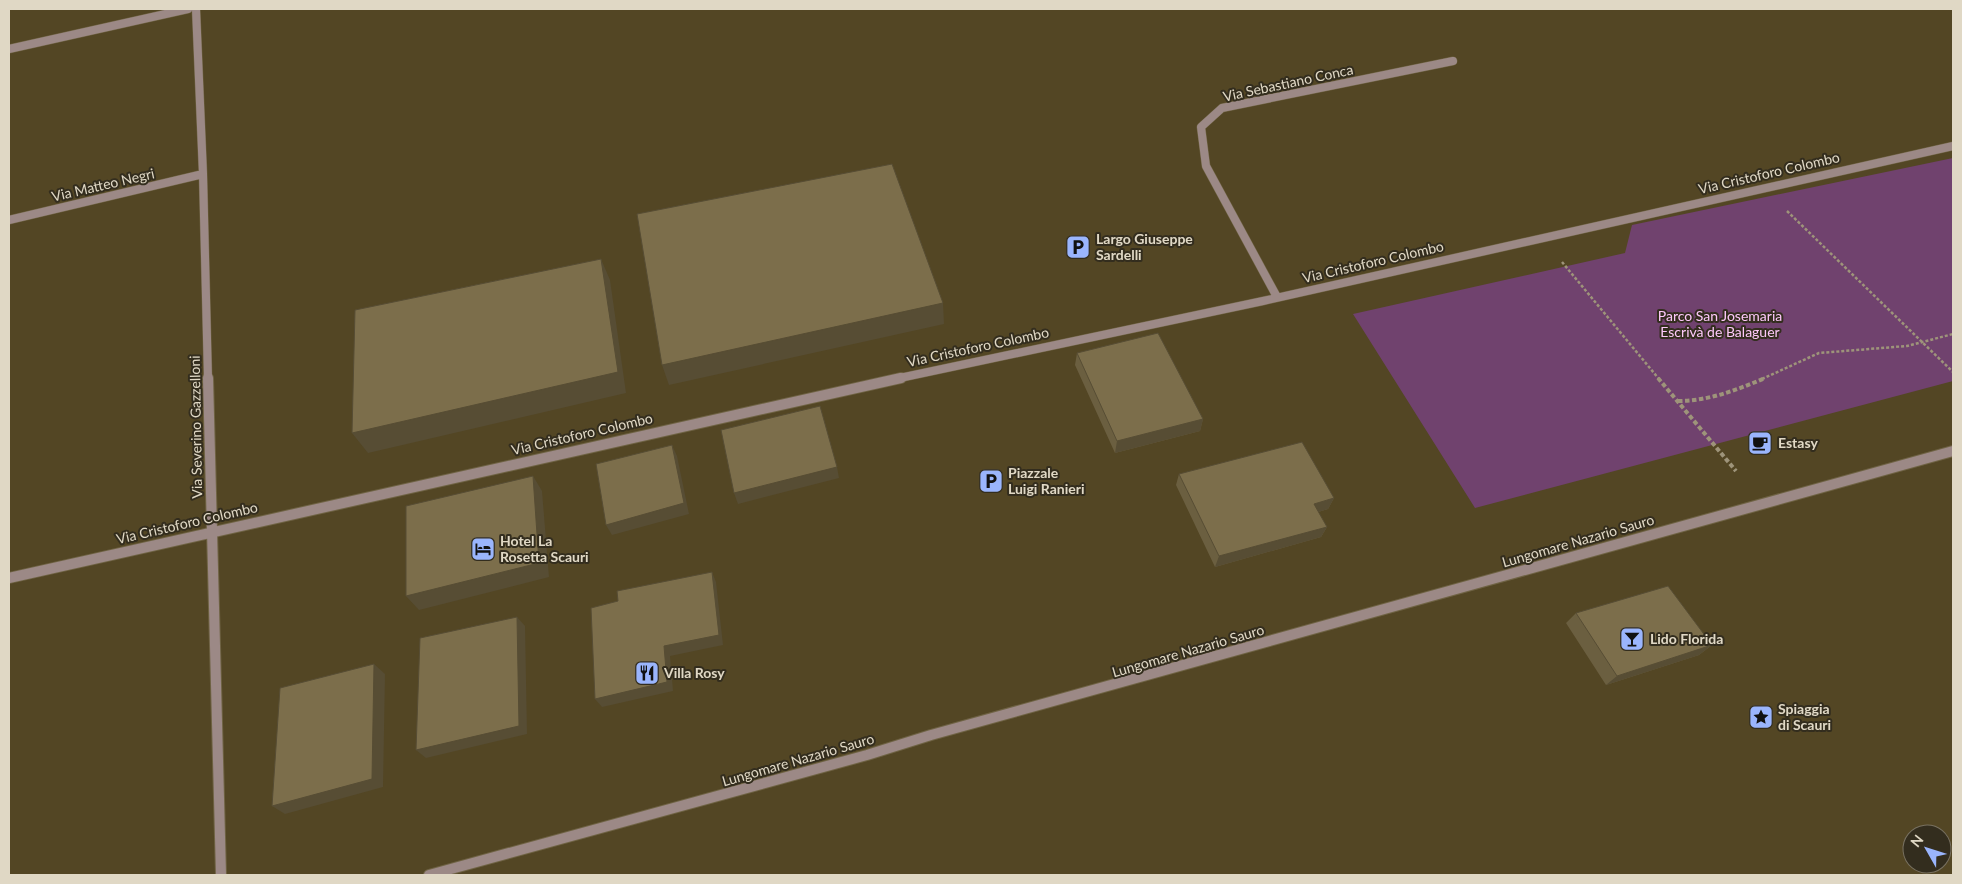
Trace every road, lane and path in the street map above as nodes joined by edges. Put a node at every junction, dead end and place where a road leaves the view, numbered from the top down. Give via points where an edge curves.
1 (188, 9) edge
2 (196, 9) edge
3 (9, 49) edge
4 (1453, 61) dead end
5 (1953, 146) edge
6 (203, 174) junction
7 (1763, 188) junction
8 (9, 220) edge
9 (1542, 238) junction
10 (1277, 297) junction
11 (1953, 334) edge
12 (1921, 341) junction
13 (1953, 372) edge
14 (1677, 400) junction
15 (1953, 450) edge
16 (1736, 471) dead end
17 (212, 531) junction
18 (9, 578) edge
19 (221, 875) edge
20 (429, 875) edge

1 - 3 street
2 - 6 street, Via Severino Gazzelloni
4 - 10 street, Via Sebastiano Conca via 1222,108 1201,127 1206,166
5 - 7 street, Via Cristoforo Colombo
6 - 8 street, Via Matteo Negri
6 - 17 street, Via Severino Gazzelloni
7 - 9 street, Via Cristoforo Colombo
7 - 12 path
9 - 10 street, Via Cristoforo Colombo
9 - 14 path
10 - 17 street, Via Cristoforo Colombo via 973,361
11 - 12 path
12 - 13 path
12 - 14 path via 1907,346 1819,353 1719,395 1695,401
14 - 16 path
15 - 20 street, Lungomare Nazario Sauro
17 - 18 street, Via Cristoforo Colombo
17 - 19 street, Via Severino Gazzelloni

